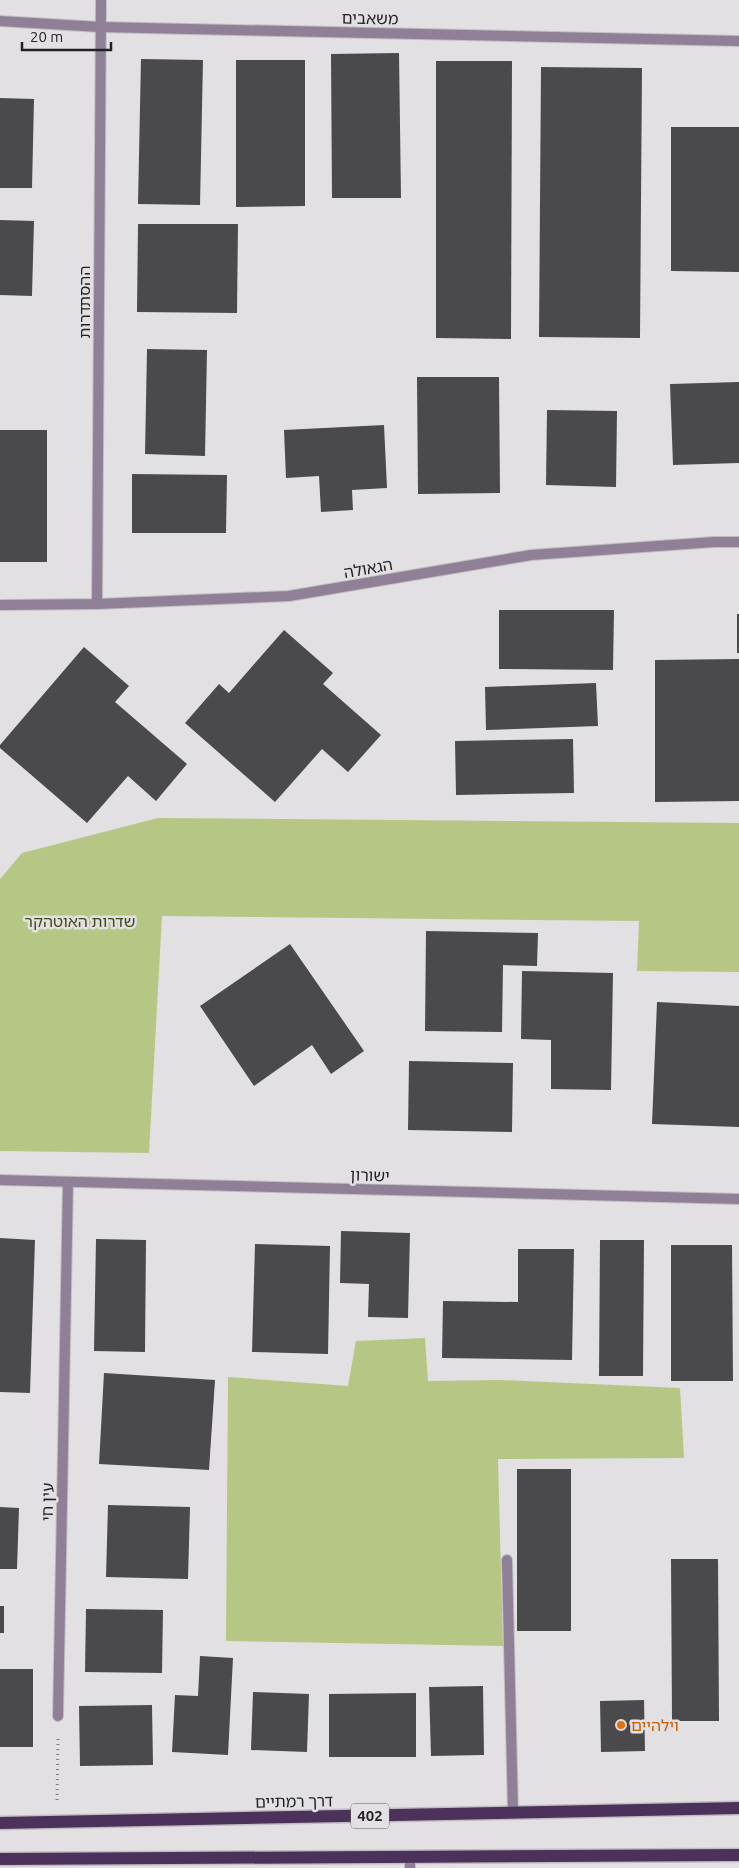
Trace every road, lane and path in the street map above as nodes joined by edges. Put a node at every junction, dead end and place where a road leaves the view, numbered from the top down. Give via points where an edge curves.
1 (101, 0) edge
2 (0, 21) edge
3 (100, 27) junction
4 (739, 41) edge
5 (739, 542) edge
6 (97, 604) junction
7 (0, 605) edge
8 (0, 1180) edge
9 (68, 1182) junction
10 (739, 1200) edge
11 (507, 1560) dead end
12 (58, 1716) joint
13 (739, 1808) edge
14 (513, 1812) junction
15 (0, 1823) edge
16 (57, 1823) junction
17 (739, 1856) edge
18 (0, 1859) edge
19 (410, 1862) edge

1 - 3 street, ההסתדרות
2 - 3 street, משאבים
3 - 4 street, משאבים
3 - 6 street, ההסתדרות
5 - 6 street, הגאולה via 532,555 289,596
6 - 7 street, הגאולה
8 - 9 street, ישורון
9 - 10 street, ישורון
9 - 12 street, עין חי
11 - 14 street
12 - 16 path
13 - 14 main road, דרך רמתיים / 402
14 - 16 main road, דרך רמתיים / 402
15 - 16 main road, דרך רמתיים / 402
17 - 19 main road
18 - 19 main road

